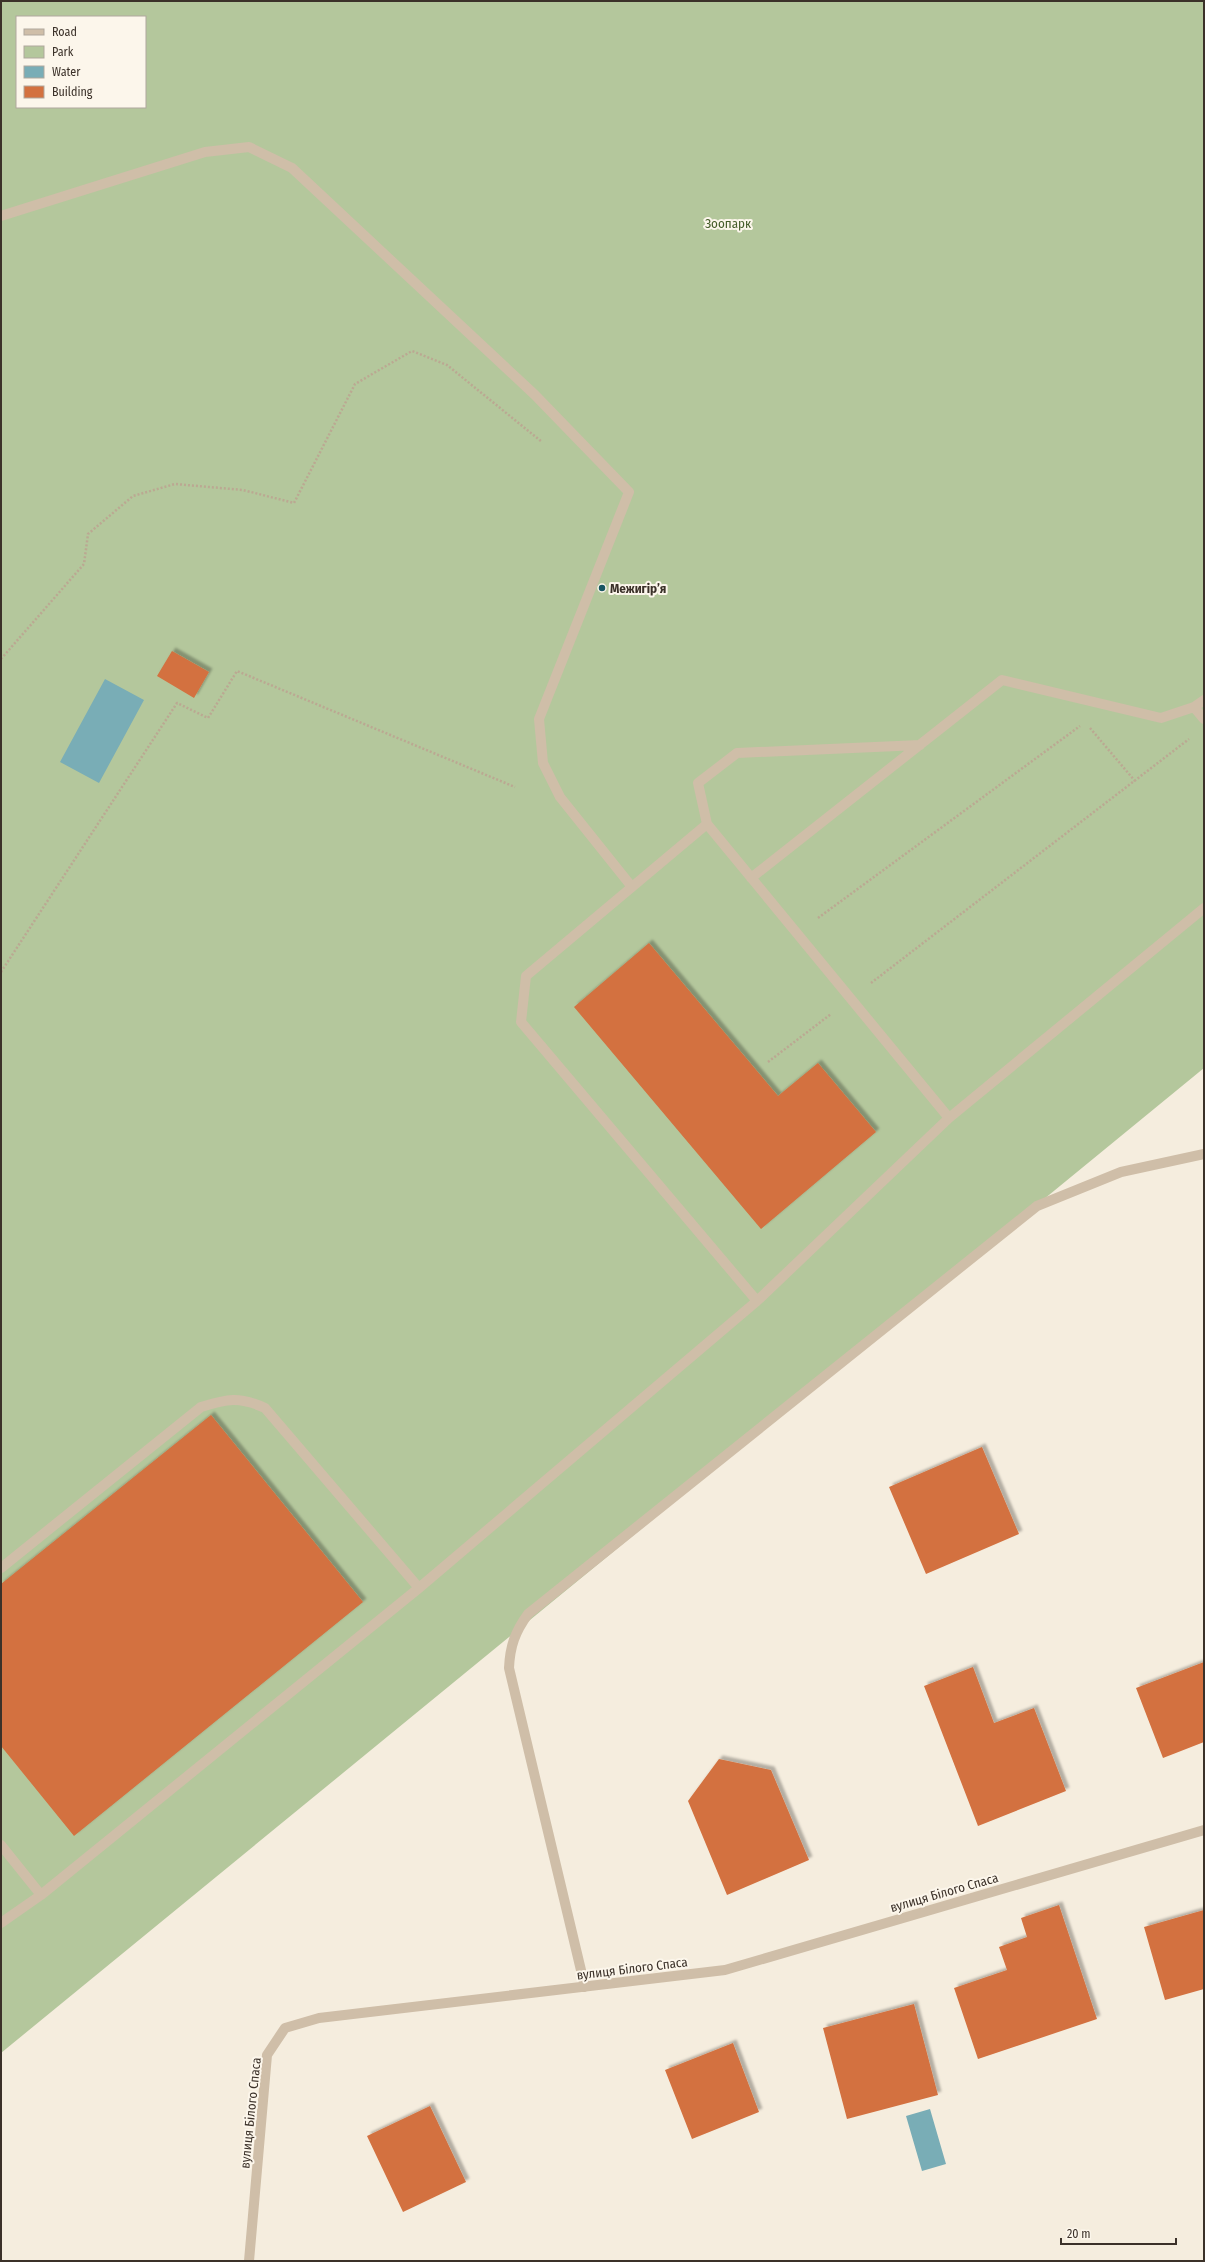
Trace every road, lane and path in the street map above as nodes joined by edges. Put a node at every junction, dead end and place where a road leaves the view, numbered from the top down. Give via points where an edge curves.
1 (1, 216) edge
2 (545, 445) dead end
3 (1, 659) edge
4 (1204, 700) edge
5 (1194, 707) junction
6 (1204, 719) edge
7 (1192, 737) dead end
8 (920, 745) junction
9 (1135, 781) junction
10 (515, 787) dead end
11 (707, 824) junction
12 (752, 878) junction
13 (632, 887) junction
14 (1204, 908) edge
15 (797, 934) junction
16 (1, 972) edge
17 (850, 999) junction
18 (768, 1062) dead end
19 (949, 1118) junction
20 (1204, 1154) edge
21 (757, 1301) junction
22 (1, 1568) edge
23 (419, 1588) junction
24 (1204, 1830) edge
25 (1, 1845) edge
26 (41, 1895) junction
27 (1, 1923) edge
28 (585, 1987) junction
29 (249, 2261) edge

1 - 13 street via 205,152 250,147 292,168 535,395 629,492 539,719 543,763 560,797
2 - 3 path via 447,365 412,351 355,384 294,503 243,490 175,484 133,496 88,534 84,564
4 - 5 street
5 - 6 street
5 - 8 street via 1161,718 1002,680
7 - 9 path
8 - 11 street via 737,753 698,783
8 - 12 street
9 - 15 path via 1085,723
9 - 17 path
10 - 16 path via 237,671 208,718 177,703
11 - 12 street
11 - 13 street
12 - 15 street
13 - 21 street via 526,976 521,1022
14 - 19 street
15 - 17 street
17 - 18 path
17 - 19 street
19 - 21 street
20 - 28 street via 1120,1172 1037,1206 528,1614 516,1631 509,1649 509,1668
21 - 23 street
22 - 23 street via 201,1407 226,1399 248,1400 265,1408
23 - 26 street
24 - 28 street, вулиця Білого Спаса via 725,1970
25 - 26 street
26 - 27 street
28 - 29 street, вулиця Білого Спаса via 319,2018 285,2028 267,2055

